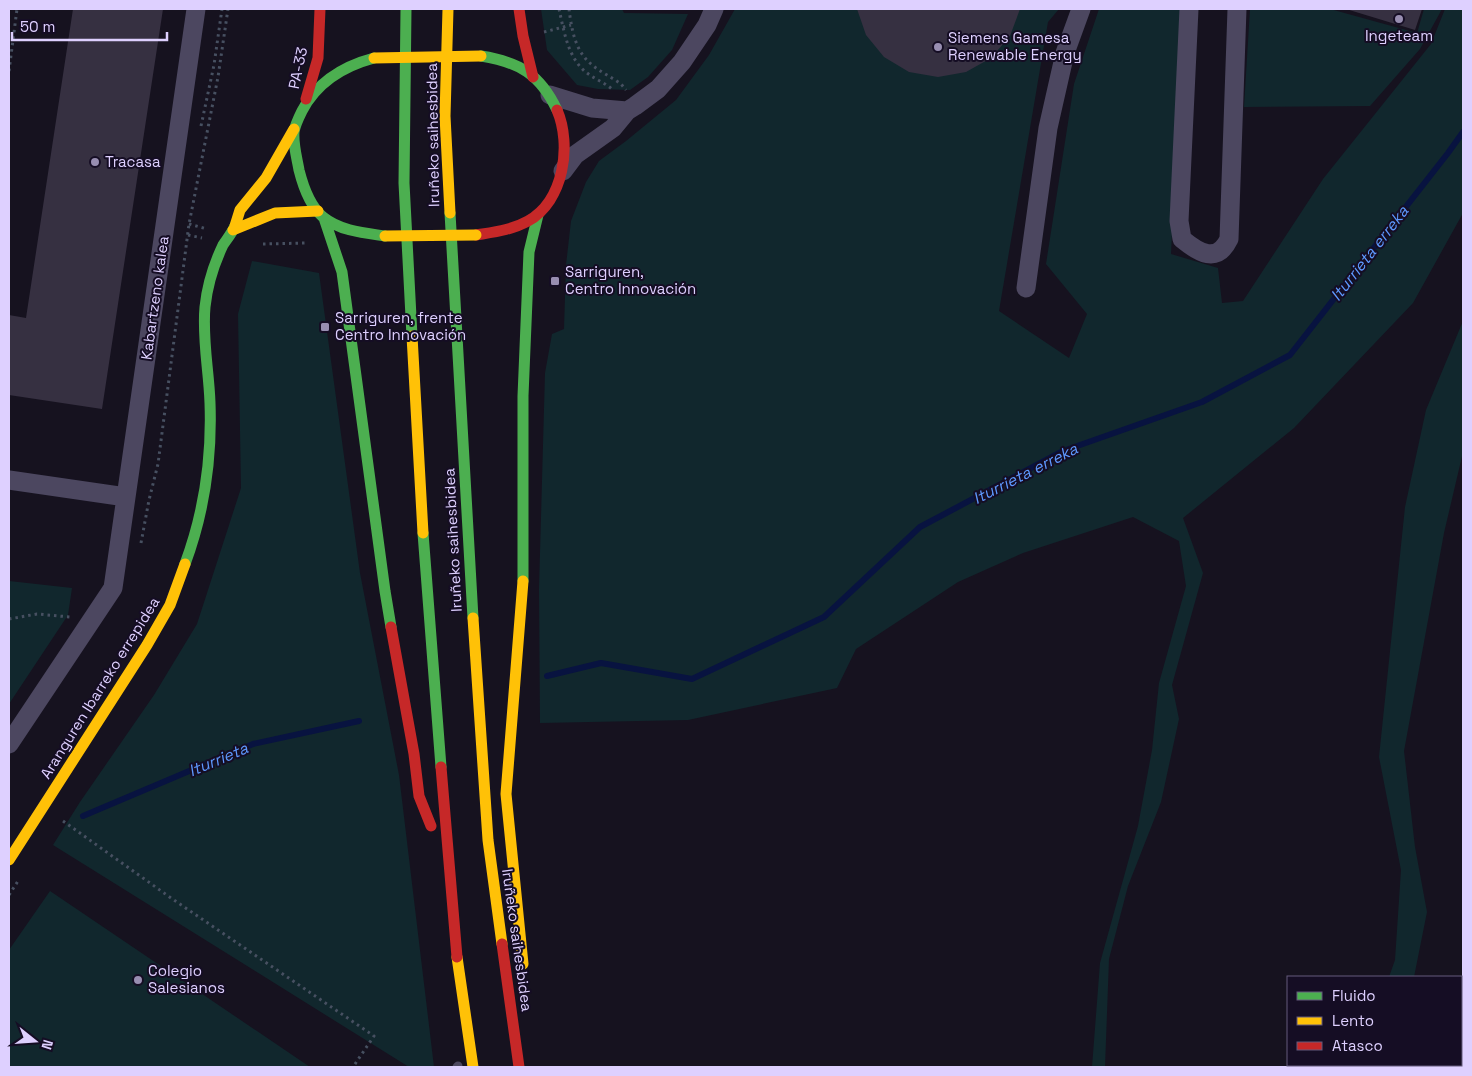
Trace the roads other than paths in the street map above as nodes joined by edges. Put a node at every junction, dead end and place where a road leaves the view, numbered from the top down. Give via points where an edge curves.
1 (196, 9) edge
2 (320, 9) edge
3 (406, 9) edge
4 (448, 9) edge
5 (520, 9) edge
6 (714, 9) edge
7 (1081, 9) edge
8 (1189, 9) edge
9 (1237, 9) edge
10 (533, 77) junction
11 (550, 95) junction
12 (624, 100) junction
13 (305, 103) junction
14 (294, 130) junction
15 (563, 170) junction
16 (321, 214) junction
17 (538, 215) junction
18 (233, 230) junction
19 (1026, 288) dead end
20 (414, 368) junction
21 (9, 480) edge
22 (126, 497) junction
23 (411, 528) dead end
24 (9, 744) edge
25 (426, 758) dead end
26 (9, 860) edge
27 (524, 975) dead end
28 (473, 1067) edge
29 (519, 1067) edge

1 - 22 street, Kabartzeno kalea
2 - 13 main road, PA-33 via 318,58
3 - 20 main road, Iruñeko saihesbidea via 404,183
4 - 29 main road, Iruñeko saihesbidea via 445,116 468,547 488,840
5 - 10 main road
6 - 12 street via 682,62 658,89 635,106
7 - 19 street via 1064,53 1048,128
8 - 9 street via 1180,221 1182,239 1197,252 1212,254 1224,248 1229,239
10 - 11 main road
10 - 13 main road, bridge via 514,64 481,56 374,58 358,61 341,70 321,84
11 - 12 street via 592,108
11 - 15 main road via 562,122
12 - 15 street via 613,128 575,155
13 - 14 main road, Aranguren Ibarreko errepidea
14 - 16 main road via 295,151 304,187
14 - 18 main road, Aranguren Ibarreko errepidea via 266,178 240,210
15 - 17 main road
16 - 17 main road, bridge via 348,230 385,236 476,235 515,229
16 - 18 main road via 275,213
16 - 25 main road via 329,228 342,272 385,591 419,796 432,831
17 - 27 main road via 529,252 523,396 523,582 506,794
18 - 26 main road, Aranguren Ibarreko errepidea via 211,276 205,308 209,451 205,494 190,551 170,604 147,645
20 - 23 main road via 409,460
20 - 28 main road, Iruñeko saihesbidea via 425,572 455,937
21 - 22 street
22 - 24 street, Kabartzeno kalea via 113,588

